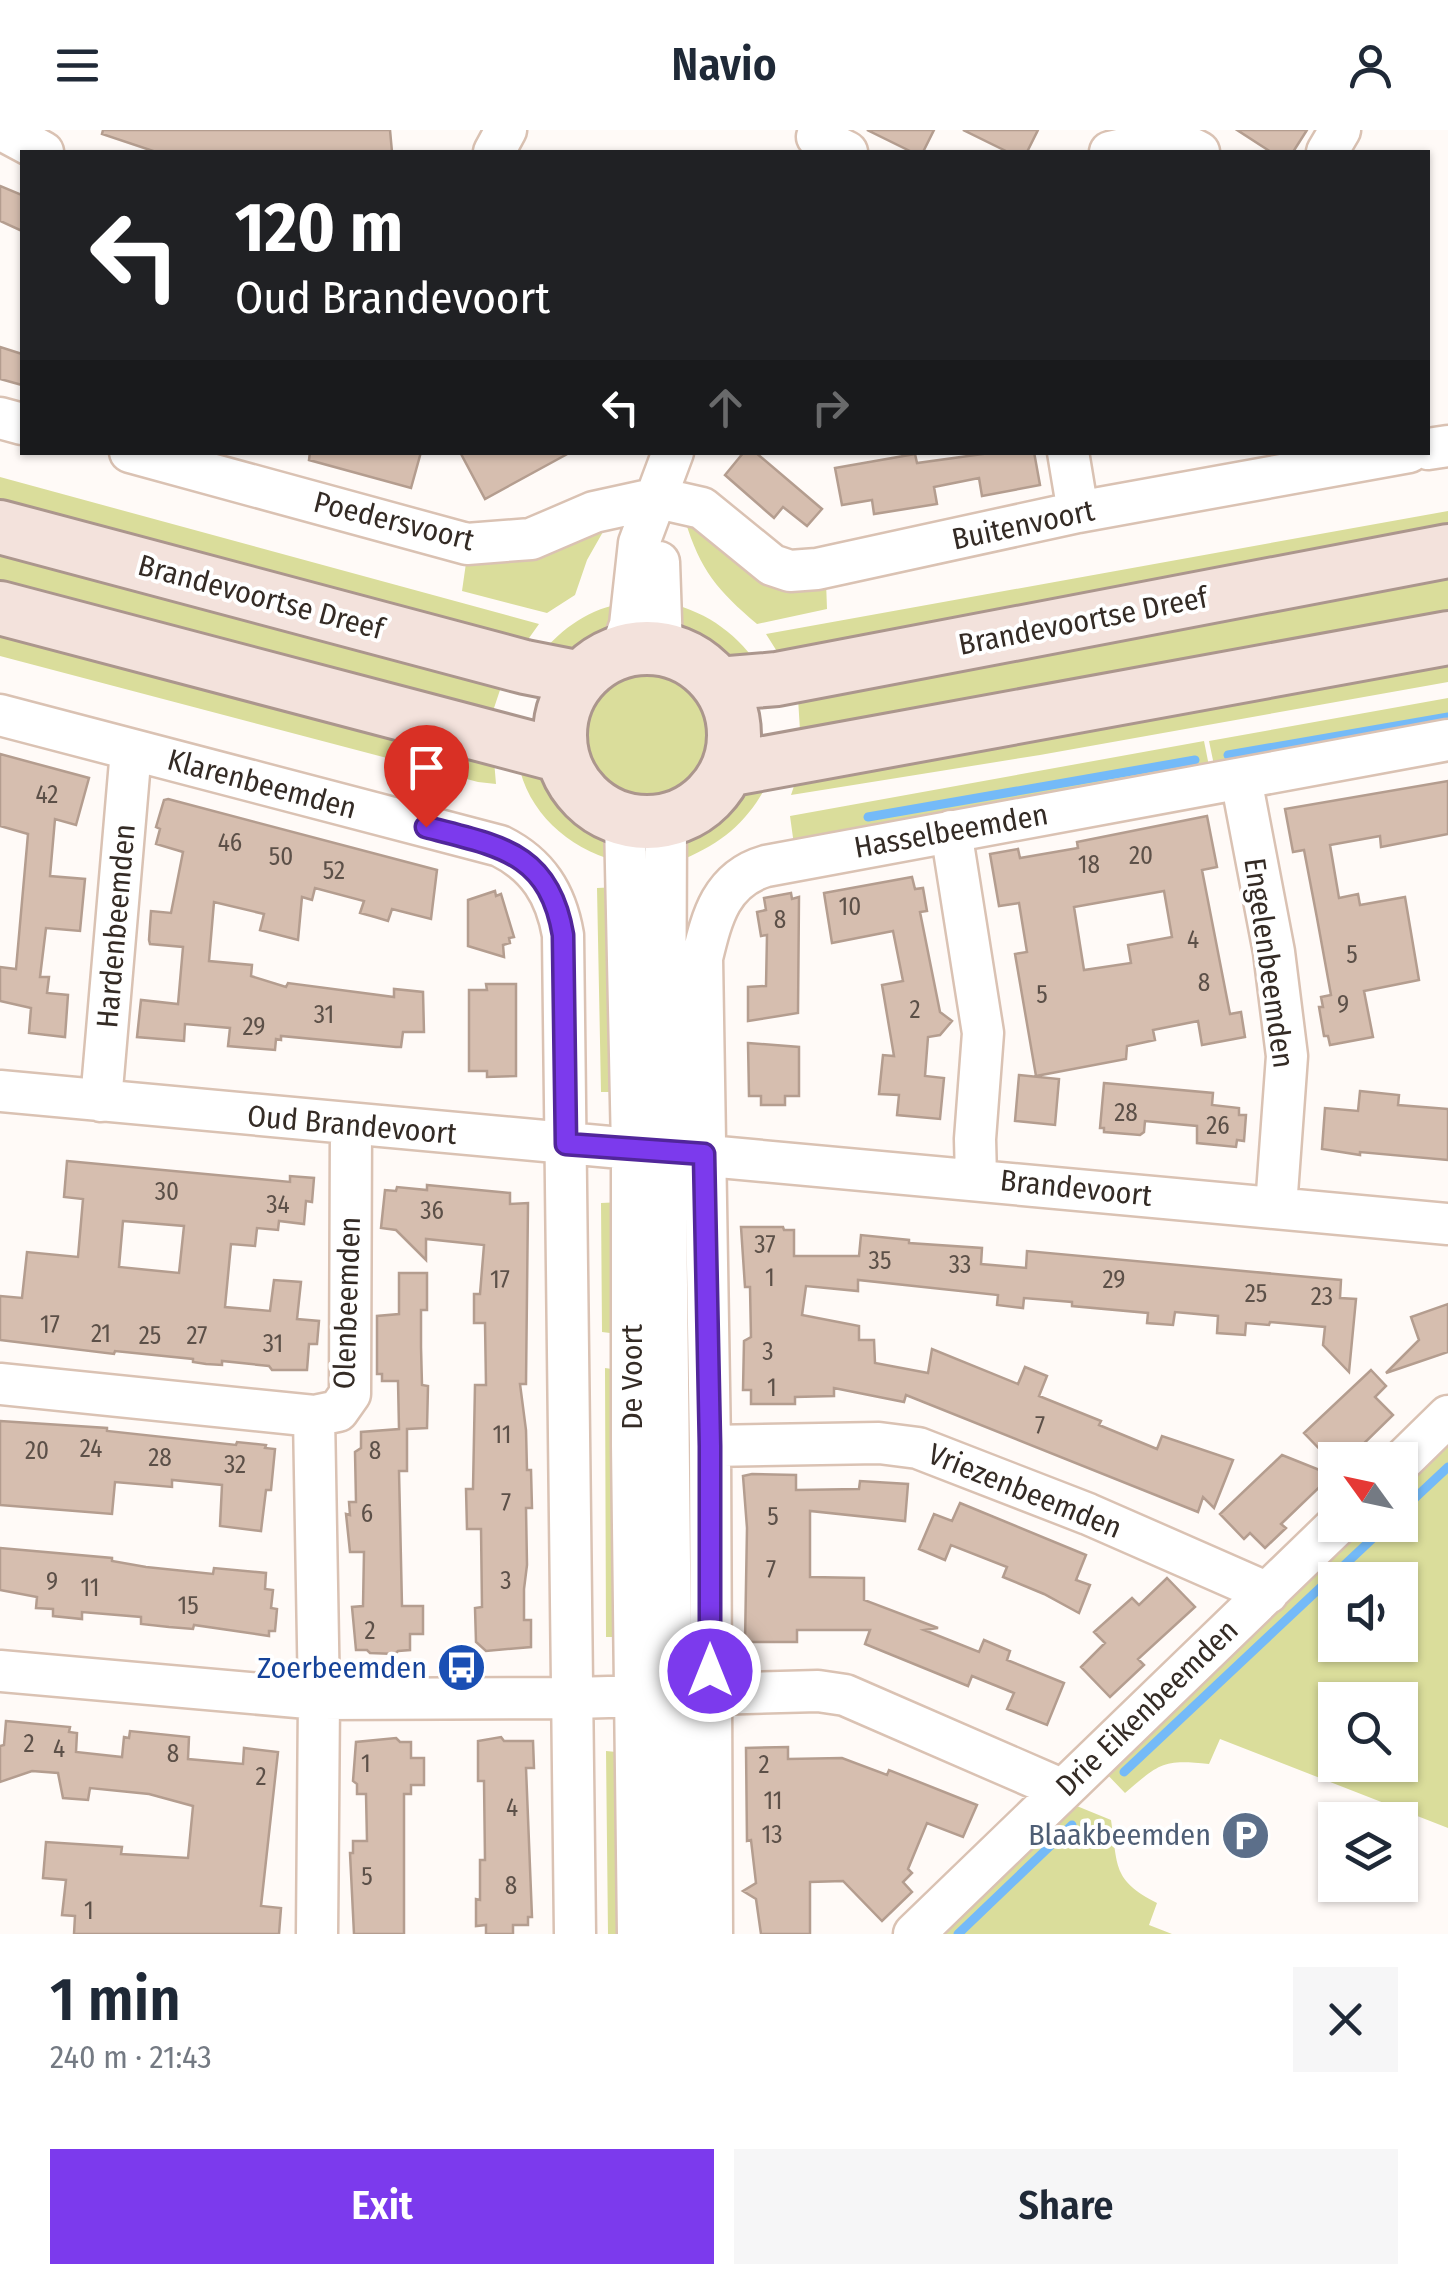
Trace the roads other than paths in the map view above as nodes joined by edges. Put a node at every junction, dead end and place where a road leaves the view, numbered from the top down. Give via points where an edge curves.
1 (2, 130) edge
2 (39, 150) edge
3 (1119, 150) edge
4 (1195, 150) edge
5 (141, 455) edge
6 (673, 455) edge
7 (1068, 455) edge
8 (1377, 455) edge
9 (1333, 459) edge
10 (658, 498) junction
11 (1078, 512) junction
12 (0, 527) edge
13 (1448, 551) edge
14 (0, 608) edge
15 (1448, 638) edge
16 (621, 660) junction
17 (718, 684) junction
18 (0, 715) edge
19 (1448, 740) edge
20 (131, 750) junction
21 (562, 756) junction
22 (726, 770) junction
23 (1241, 779) junction
24 (646, 819) junction
25 (951, 830) junction
26 (0, 1092) edge
27 (100, 1101) junction
28 (350, 1125) junction
29 (566, 1144) junction
30 (667, 1152) junction
31 (976, 1178) junction
32 (1276, 1207) junction
33 (1448, 1224) edge
34 (0, 1384) edge
35 (314, 1416) junction
36 (1448, 1416) edge
37 (1418, 1445) edge
38 (710, 1446) junction
39 (1320, 1542) edge
40 (1268, 1593) junction
41 (0, 1671) edge
42 (673, 1696) junction
43 (574, 1698) junction
44 (318, 1699) junction
45 (1061, 1789) junction
46 (317, 1934) edge
47 (575, 1934) edge
48 (638, 1934) edge
49 (674, 1934) edge
50 (712, 1934) edge
51 (914, 1934) edge

1 - 2 street
3 - 4 street via 1183,143
5 - 10 street, Poedersvoort via 467,544 531,540 594,512
6 - 10 street
7 - 11 street
8 - 9 street, Buitenvoort
9 - 11 street, Buitenvoort
10 - 11 street, Buitenvoort via 702,508 756,554 790,571
10 - 16 street via 658,594
12 - 16 main road, Brandevoortse Dreef via 524,667
13 - 17 main road, Brandevoortse Dreef via 776,679
14 - 21 main road
15 - 22 main road
16 - 17 main road via 693,662
16 - 21 main road via 566,701
17 - 22 main road via 731,711 734,741
18 - 20 street, Klarenbeemden
19 - 23 street, Hasselbeemden
20 - 27 street, Hardenbeemden
20 - 29 street, Klarenbeemden via 500,846 530,865 550,890 563,935
21 - 24 main road via 596,806
22 - 24 main road via 692,810
23 - 25 street, Hasselbeemden
23 - 32 street, Engelenbeemden via 1287,1056
24 - 30 street, De Voort
25 - 30 street, Hasselbeemden via 748,871 714,908
25 - 31 street via 983,1033
26 - 27 street, Oud Brandevoort
27 - 28 street, Oud Brandevoort
28 - 29 street, Oud Brandevoort
28 - 35 street, Olenbeemden via 350,1394 338,1411
29 - 30 street, Oud Brandevoort
29 - 43 street
30 - 31 street, Brandevoort
30 - 38 street
30 - 42 street, De Voort
31 - 32 street, Brandevoort
32 - 33 street, Brandevoort
34 - 35 street
35 - 44 street, Olenbeemden
36 - 37 street
38 - 40 street, Vriezenbeemden via 918,1448
38 - 42 street
39 - 40 street, Drie Eikenbeemden
40 - 45 street, Drie Eikenbeemden
41 - 44 street
42 - 43 street
42 - 45 street via 845,1695
42 - 48 street, De Voort
42 - 49 street, De Voort
42 - 50 street
43 - 44 street
43 - 47 street
44 - 46 street, Olenbeemden
45 - 51 street, Drie Eikenbeemden

